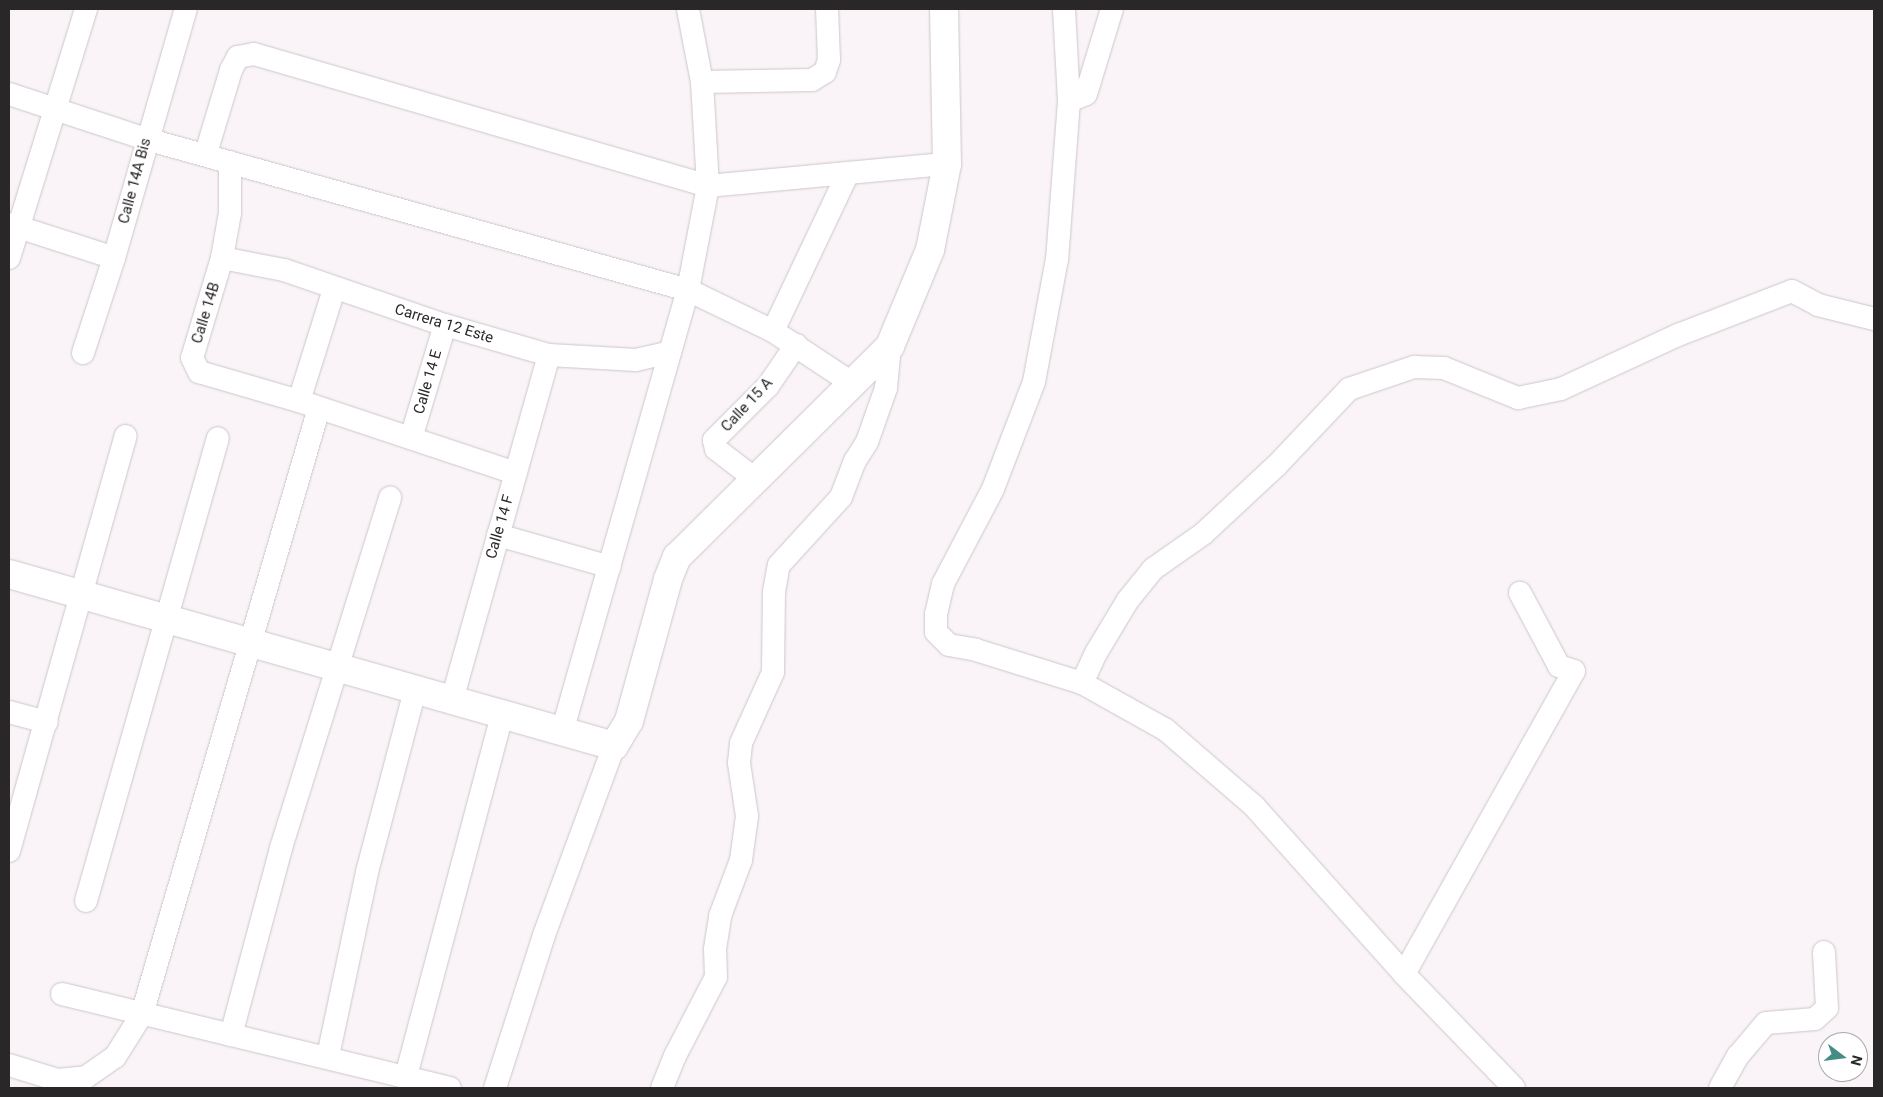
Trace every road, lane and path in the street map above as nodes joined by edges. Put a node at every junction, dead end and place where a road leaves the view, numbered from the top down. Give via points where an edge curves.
1 (86, 9) edge
2 (186, 9) edge
3 (688, 9) edge
4 (827, 9) edge
5 (944, 9) edge
6 (1064, 9) edge
7 (1112, 9) edge
8 (702, 82) junction
9 (9, 94) edge
10 (1069, 101) junction
11 (53, 110) junction
12 (146, 139) junction
13 (206, 153) junction
14 (230, 162) junction
15 (947, 164) junction
16 (848, 173) junction
17 (708, 186) junction
18 (13, 225) edge
19 (9, 258) edge
20 (114, 258) junction
21 (222, 258) junction
22 (334, 289) junction
23 (688, 290) junction
24 (1874, 319) edge
25 (444, 325) junction
26 (773, 331) junction
27 (796, 345) junction
28 (890, 346) junction
29 (670, 352) junction
30 (83, 353) dead end
31 (549, 355) junction
32 (855, 384) junction
33 (309, 404) junction
34 (126, 436) dead end
35 (218, 438) dead end
36 (411, 438) junction
37 (515, 473) junction
38 (755, 479) junction
39 (390, 498) dead end
40 (498, 535) junction
41 (610, 567) junction
42 (9, 574) edge
43 (1520, 593) dead end
44 (84, 596) junction
45 (166, 618) junction
46 (248, 642) junction
47 (335, 667) junction
48 (1082, 683) junction
49 (415, 690) junction
50 (452, 700) junction
51 (9, 712) edge
52 (502, 715) junction
53 (47, 722) junction
54 (562, 732) junction
55 (614, 746) junction
56 (9, 851) edge
57 (86, 901) dead end
58 (1824, 952) dead end
59 (1404, 974) junction
60 (62, 994) dead end
61 (142, 1014) junction
62 (231, 1035) junction
63 (328, 1056) junction
64 (9, 1065) edge
65 (406, 1076) junction
66 (450, 1088) edge
67 (495, 1088) edge
68 (662, 1088) edge
69 (1514, 1088) edge
70 (1720, 1088) edge

1 - 11 street
2 - 12 street, Calle 14A Bis
3 - 8 street
4 - 8 street via 829,60 824,72 812,80
5 - 15 main road
6 - 10 street
7 - 10 street via 1086,94
8 - 17 street
9 - 11 street
10 - 48 street via 1057,259 1034,382 993,489 943,584 936,614 936,632 949,645 976,650
11 - 12 street
11 - 18 street
12 - 13 street
12 - 20 street, Calle 14A Bis
13 - 14 street
13 - 17 street via 231,70 238,57 254,54
14 - 21 street, Calle 14B via 230,213
14 - 23 street
15 - 16 street
15 - 28 main road via 930,250
16 - 17 street
16 - 26 street
17 - 23 street
18 - 19 street
18 - 20 street
20 - 30 street, Calle 14A Bis
21 - 22 street, Carrera 12 Este via 284,270
21 - 33 street, Calle 14B via 192,358 195,368 199,372
22 - 25 street, Carrera 12 Este
22 - 33 street
23 - 26 street
23 - 29 street
24 - 48 street via 1818,304 1792,291 1678,335 1561,389 1518,398 1444,368 1414,367 1349,389 1277,465 1203,534 1153,569 1128,600
25 - 31 street, Carrera 12 Este
25 - 36 street, Calle 14 E
26 - 27 street
27 - 32 street
27 - 38 street, Calle 15 A via 768,386 714,440 716,449
28 - 32 main road
28 - 68 street via 886,388 867,442 855,461 841,497 779,565 774,592 773,672 741,743 739,763 747,816 741,860 720,916 715,948 716,977 674,1056
29 - 31 street, Carrera 12 Este via 636,360
29 - 41 street
31 - 37 street, Calle 14 F
32 - 38 main road
33 - 36 street
33 - 46 street
34 - 44 street
35 - 45 street
36 - 37 street
37 - 40 street, Calle 14 F
38 - 55 main road via 677,557 629,721
39 - 47 street
40 - 41 street
40 - 50 street, Calle 14 F
41 - 54 street
42 - 44 main road
43 - 59 street via 1559,666 1574,671
44 - 45 main road
44 - 53 street
45 - 46 main road
45 - 57 street
46 - 47 main road
46 - 61 street
47 - 49 main road
47 - 62 street
48 - 59 street via 1166,730 1254,806
49 - 50 main road
49 - 63 street via 368,872
50 - 52 main road
51 - 53 street
52 - 54 main road
52 - 65 street
53 - 56 street
54 - 55 main road
55 - 67 street via 544,935
58 - 70 street via 1827,1008 1815,1019 1766,1024 1738,1056
59 - 69 street
60 - 61 street
61 - 62 street
61 - 64 street via 115,1057 86,1077 58,1080
62 - 63 street
63 - 65 street
65 - 66 street

